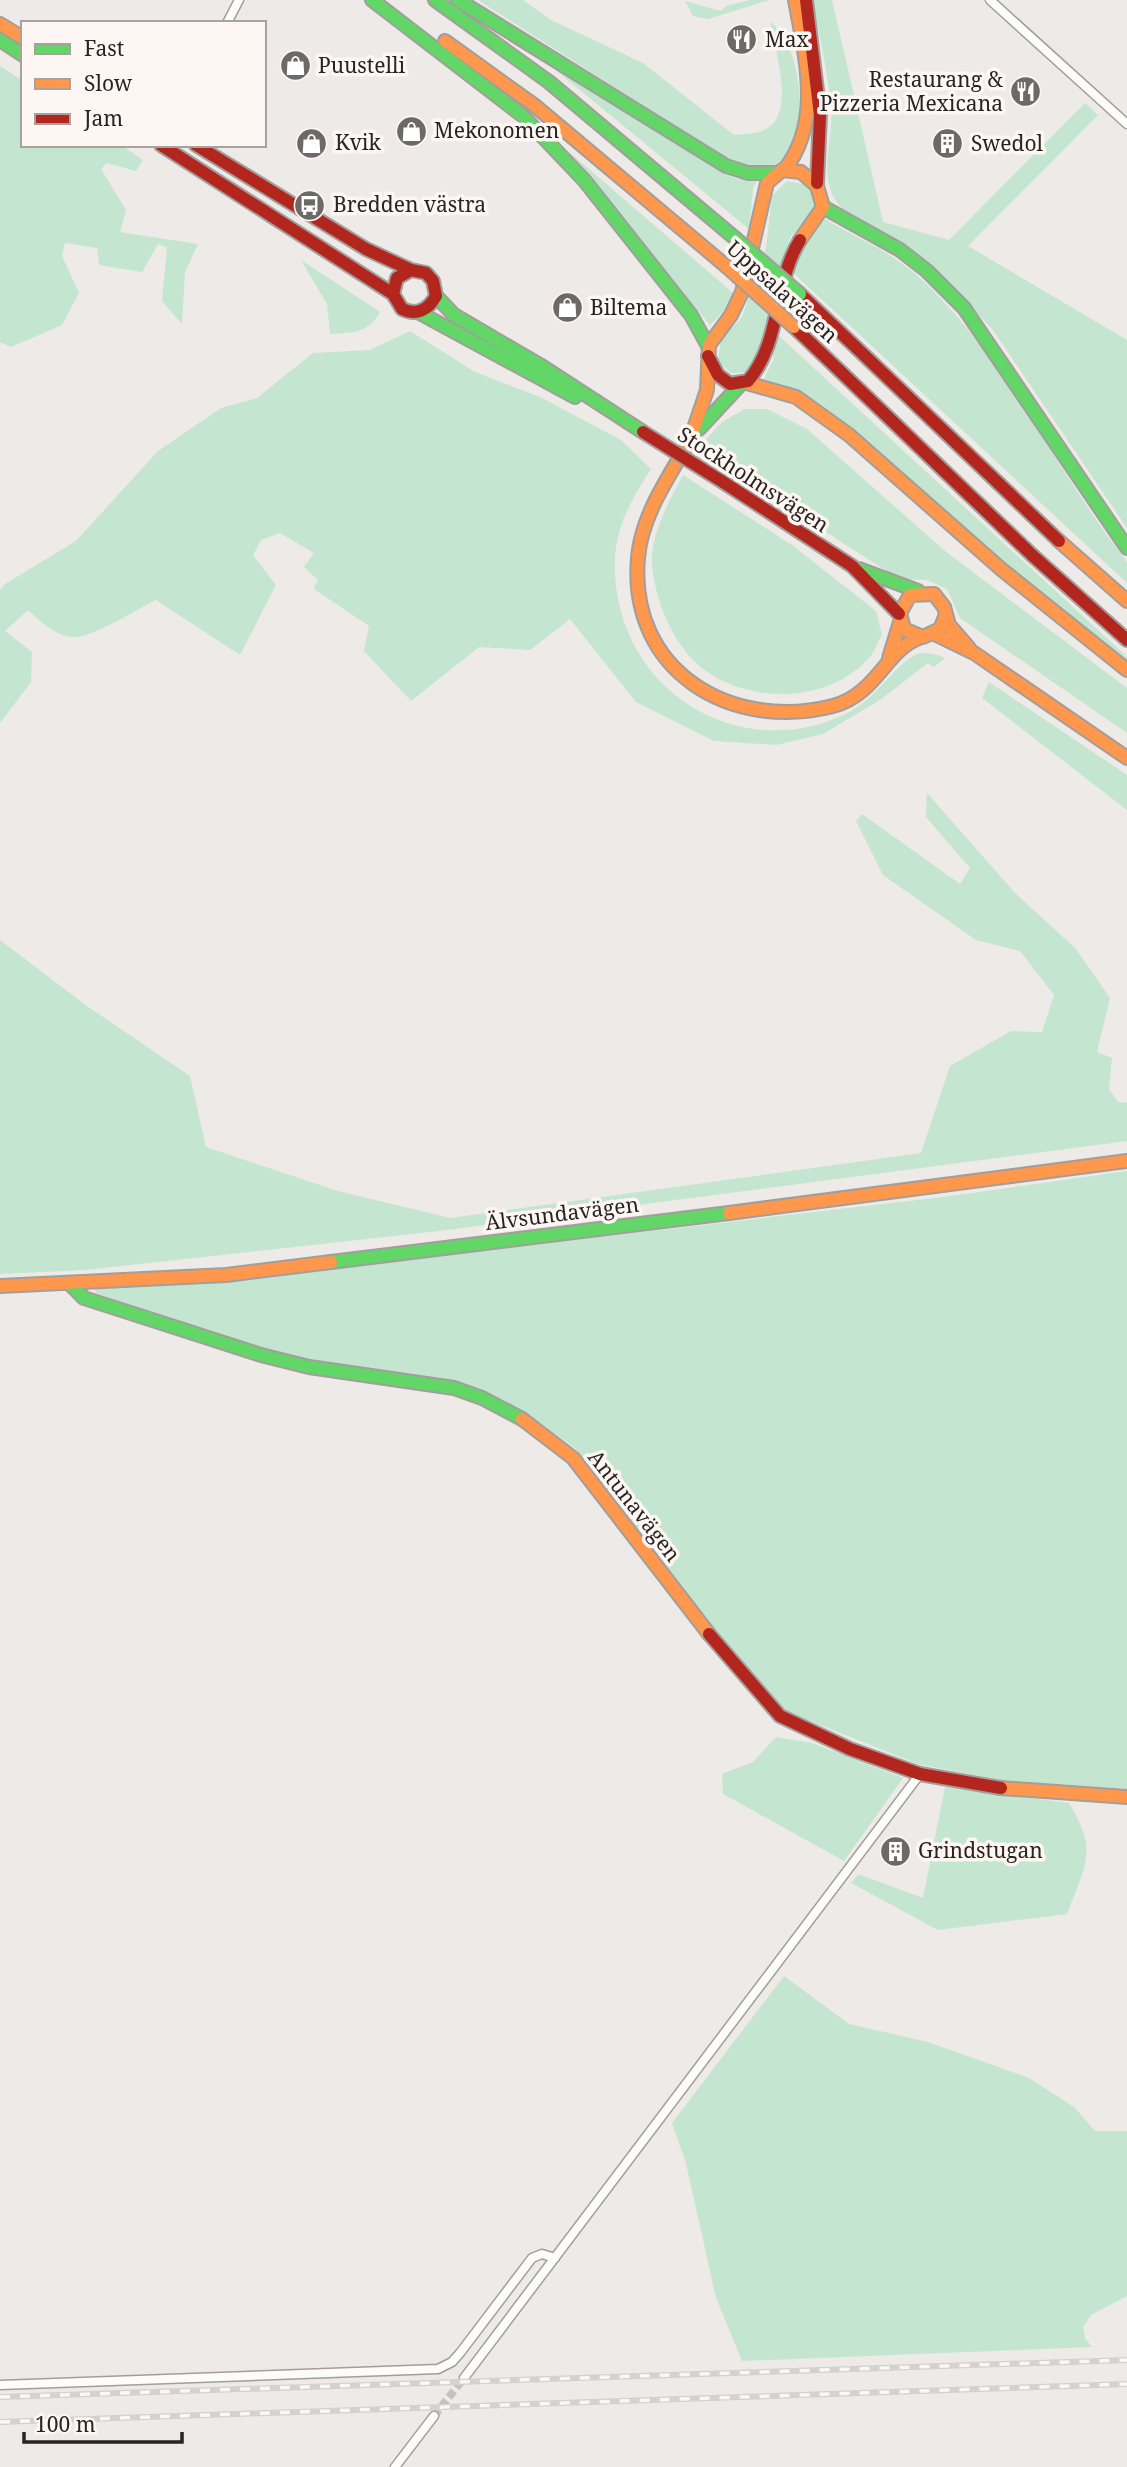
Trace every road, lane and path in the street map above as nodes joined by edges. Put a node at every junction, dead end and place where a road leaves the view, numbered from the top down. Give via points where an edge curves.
1 (239, 0) edge
2 (372, 0) edge
3 (389, 0) edge
4 (435, 0) edge
5 (458, 0) edge
6 (795, 0) edge
7 (806, 0) edge
8 (990, 0) edge
9 (229, 21) edge
10 (0, 24) edge
11 (21, 37) edge
12 (0, 40) edge
13 (21, 54) edge
14 (1127, 124) edge
15 (164, 147) edge
16 (199, 147) edge
17 (779, 171) junction
18 (817, 183) junction
19 (823, 207) junction
20 (411, 270) junction
21 (393, 294) junction
22 (436, 296) junction
23 (418, 312) junction
24 (708, 351) junction
25 (743, 384) junction
26 (638, 430) junction
27 (688, 443) junction
28 (1127, 548) edge
29 (852, 566) junction
30 (918, 591) junction
31 (1127, 601) edge
32 (946, 615) junction
33 (899, 618) junction
34 (935, 634) junction
35 (919, 638) junction
36 (1127, 640) edge
37 (974, 653) junction
38 (886, 669) junction
39 (1127, 670) edge
40 (1127, 758) edge
41 (1127, 1161) edge
42 (70, 1284) junction
43 (0, 1286) edge
44 (920, 1774) junction
45 (1127, 1797) edge
46 (555, 2258) junction
47 (464, 2378) tunnel mouth
48 (0, 2385) edge
49 (434, 2416) tunnel mouth
50 (395, 2467) edge

1 - 9 street
2 - 24 main road via 523,116 591,189 691,315
3 - 36 main road, Uppsalavägen, bridge via 534,105 726,266
4 - 31 main road, Uppsalavägen, bridge via 549,82 736,239
5 - 17 main road via 726,166 748,173
6 - 17 main road via 807,123 800,145
7 - 18 main road via 820,115
8 - 14 street
10 - 11 main road
12 - 13 main road
15 - 21 main road, Stockholmsvägen
16 - 20 main road, Stockholmsvägen via 366,249
17 - 18 main road via 801,172
17 - 24 main road via 764,190 759,233 737,304
18 - 19 main road
19 - 25 main road via 790,258 767,355 759,371
19 - 28 main road via 900,250 964,308
20 - 21 main road via 397,278
20 - 22 main road, Stockholmsvägen via 430,276
21 - 23 main road, Stockholmsvägen via 402,309
22 - 23 main road via 429,307
22 - 26 main road, Stockholmsvägen via 454,315
23 - 26 main road, Stockholmsvägen
24 - 25 main road via 716,373 728,383
24 - 27 main road via 708,383
25 - 27 main road
25 - 39 main road via 796,397 849,435 1001,569
26 - 29 main road, Stockholmsvägen, bridge
27 - 38 main road via 644,524 637,561 638,600 649,633 666,662 691,686 720,703 783,714 836,706 864,691
29 - 30 main road, Stockholmsvägen
29 - 33 main road, Stockholmsvägen
30 - 32 main road via 940,599
30 - 33 main road via 905,599
32 - 34 main road
32 - 37 main road
33 - 35 main road via 904,629
33 - 38 main road
34 - 35 main road
34 - 37 main road
35 - 38 main road via 905,643
37 - 40 main road
41 - 42 main road, Älvsundavägen via 240,1273
42 - 43 main road, Älvsundavägen
42 - 44 main road, Antunavägen via 84,1298 261,1355 309,1367 454,1388 522,1419 573,1458 728,1659 780,1716
44 - 45 main road, Antunavägen via 995,1788
44 - 46 street
46 - 47 street
46 - 48 street via 542,2254 532,2258 460,2353 438,2370
49 - 50 street

